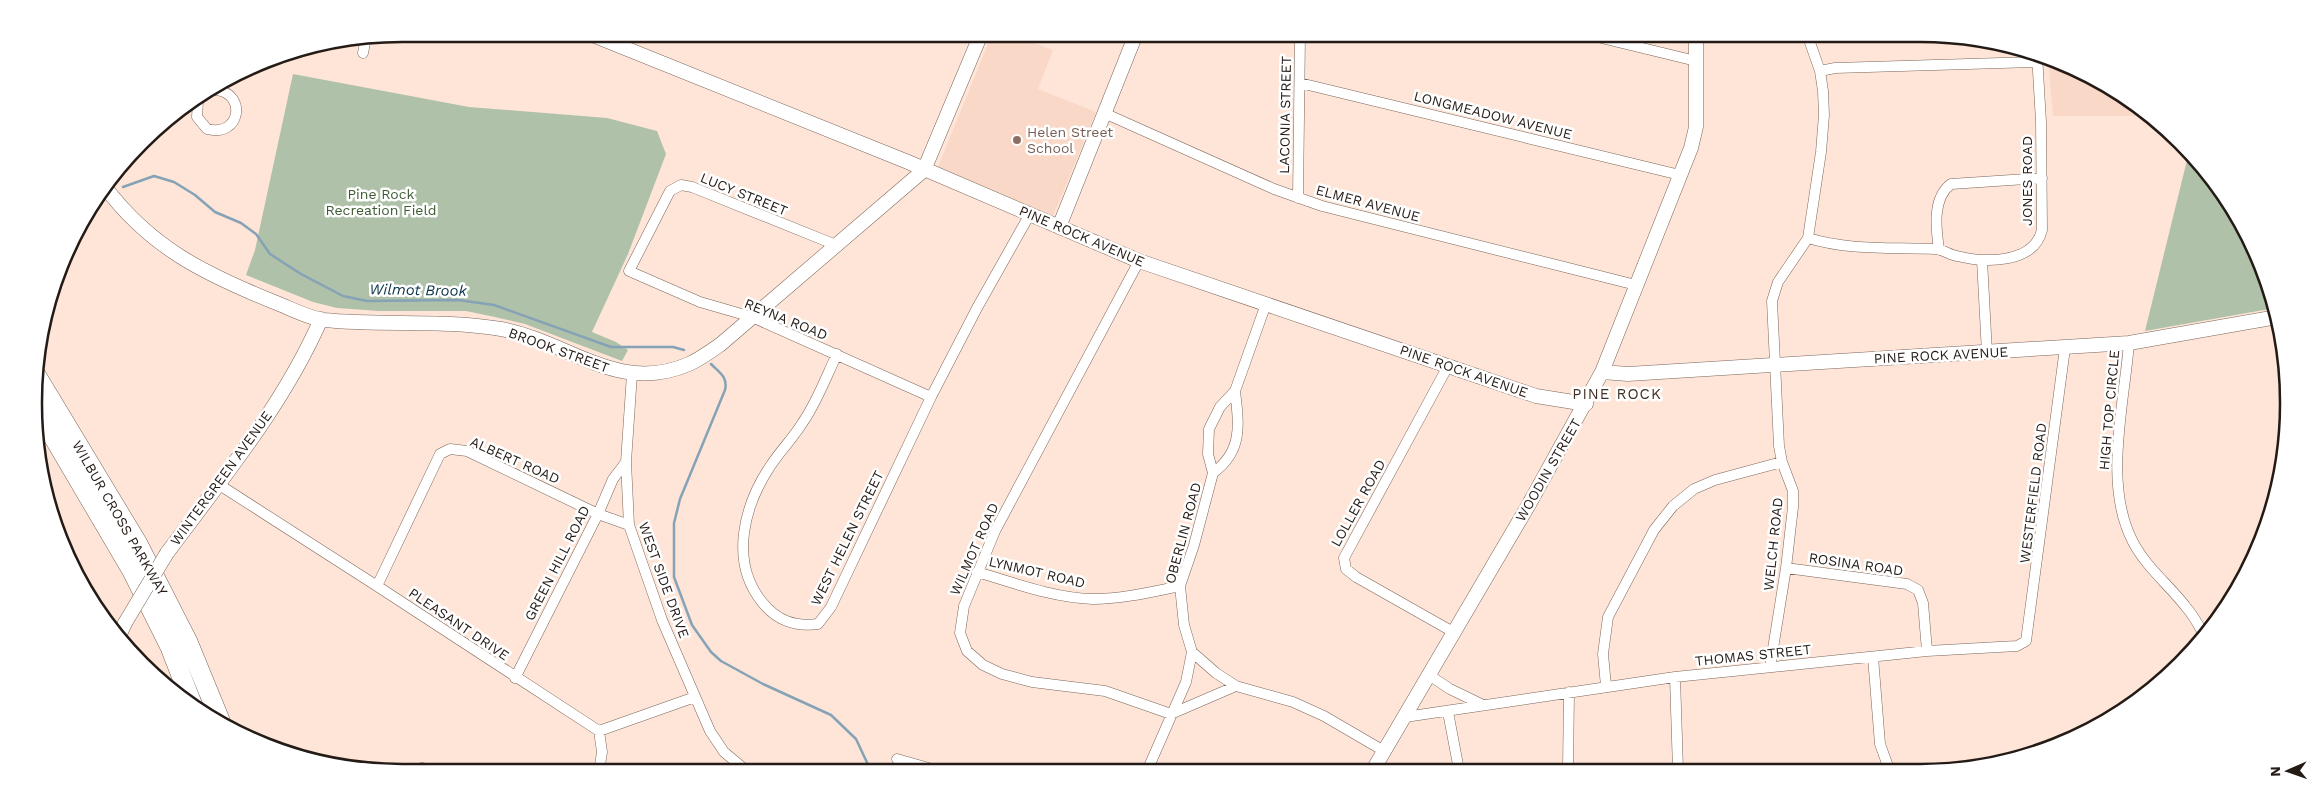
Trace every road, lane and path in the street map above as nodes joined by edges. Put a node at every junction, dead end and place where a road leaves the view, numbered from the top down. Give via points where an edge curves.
1 (610, 42) edge
2 (973, 42) edge
3 (1133, 42) edge
4 (1300, 42) edge
5 (1618, 42) edge
6 (1696, 42) edge
7 (1810, 42) edge
8 (365, 45) edge
9 (363, 53) dead end
10 (2025, 59) edge
11 (1696, 61) junction
12 (2037, 62) edge
13 (1820, 71) junction
14 (1300, 83) junction
15 (222, 91) edge
16 (198, 107) edge
17 (1104, 113) junction
18 (924, 170) junction
19 (1680, 175) junction
20 (2042, 178) junction
21 (110, 194) edge
22 (1298, 198) junction
23 (1030, 214) junction
24 (1059, 227) junction
25 (1808, 238) junction
26 (836, 245) junction
27 (1939, 249) junction
28 (1139, 260) junction
29 (1982, 260) junction
30 (629, 271) joint
31 (1636, 285) junction
32 (1266, 304) junction
33 (752, 317) junction
34 (2270, 318) edge
35 (321, 319) junction
36 (2129, 343) junction
37 (2065, 348) junction
38 (1988, 353) junction
39 (837, 354) junction
40 (1774, 365) junction
41 (1448, 366) junction
42 (1602, 372) junction
43 (632, 374) junction
44 (43, 386) edge
45 (1235, 391) junction
46 (931, 397) junction
47 (1586, 404) junction
48 (43, 419) edge
49 (626, 462) junction
50 (1782, 462) junction
51 (1213, 473) junction
52 (218, 484) junction
53 (598, 514) junction
54 (629, 526) junction
55 (1786, 568) junction
56 (977, 572) junction
57 (377, 586) junction
58 (1180, 586) junction
59 (122, 629) edge
60 (2201, 629) edge
61 (1455, 633) junction
62 (2026, 641) joint
63 (1927, 651) junction
64 (1192, 652) junction
65 (1873, 657) junction
66 (1770, 667) junction
67 (1429, 675) junction
68 (1675, 676) junction
69 (515, 678) junction
70 (1236, 686) junction
71 (1606, 686) junction
72 (187, 691) edge
73 (1569, 692) junction
74 (695, 697) junction
75 (1483, 705) junction
76 (216, 711) edge
77 (1448, 712) junction
78 (1171, 714) junction
79 (1405, 717) junction
80 (599, 731) junction
81 (1384, 751) junction
82 (897, 759) dead end
83 (601, 764) edge
84 (738, 764) edge
85 (914, 764) edge
86 (1150, 764) edge
87 (1376, 764) edge
88 (1458, 764) edge
89 (1568, 764) edge
90 (1678, 764) edge
91 (1887, 764) edge

1 - 18 street, PINE ROCK AVENUE
2 - 18 street
3 - 17 street
4 - 14 street, LACONIA STREET
5 - 11 street
6 - 11 street, WOODIN STREET
7 - 13 street
8 - 9 street
10 - 13 street
11 - 19 street, WOODIN STREET via 1696,127
12 - 20 street, JONES ROAD
13 - 25 street via 1824,115 1822,152
14 - 19 street, LONGMEADOW AVENUE
14 - 22 street, LACONIA STREET
15 - 16 street via 236,104 234,120 229,126 222,130 207,128 197,117
17 - 22 street, ELMER AVENUE
17 - 24 street
18 - 23 street, PINE ROCK AVENUE
18 - 26 street, BROOK STREET
19 - 31 street, WOODIN STREET
20 - 27 street via 1951,184 1943,191 1938,204 1936,233
20 - 29 street, JONES ROAD via 2040,240 2020,255
21 - 35 street, BROOK STREET via 151,237 184,259 232,285
22 - 31 street, ELMER AVENUE
23 - 24 street, PINE ROCK AVENUE
23 - 46 street, WEST HELEN STREET
24 - 28 street, PINE ROCK AVENUE
25 - 27 street via 1852,248
25 - 40 street, WELCH ROAD via 1773,291
26 - 30 street, LUCY STREET via 681,185 670,191
26 - 33 street, BROOK STREET
27 - 29 street
28 - 32 street, PINE ROCK AVENUE
28 - 56 street, WILMOT ROAD via 995,531
29 - 38 street
30 - 33 street, REYNA ROAD via 700,302
31 - 42 street, WOODIN STREET
32 - 41 street, PINE ROCK AVENUE
32 - 45 street, OBERLIN ROAD
33 - 39 street, REYNA ROAD
33 - 43 street, BROOK STREET via 721,344 690,364 660,373
34 - 36 street, PINE ROCK AVENUE
35 - 43 street, BROOK STREET via 361,323 470,324 507,330 599,366
35 - 52 street, WINTERGREEN AVENUE via 310,344 262,424
36 - 37 street, PINE ROCK AVENUE
36 - 60 street, HIGH TOP CIRCLE via 2116,473 2121,511 2133,543
37 - 38 street, PINE ROCK AVENUE
37 - 62 street, WESTERFIELD ROAD
38 - 40 street, PINE ROCK AVENUE
39 - 46 street, REYNA ROAD
39 - 46 street, WEST HELEN STREET via 804,422 770,466 753,498 744,525 743,556 751,589 768,609 785,622 804,626 818,624 832,607
40 - 42 street, PINE ROCK AVENUE via 1628,374
40 - 50 street, WELCH ROAD
41 - 47 street, PINE ROCK AVENUE via 1536,396
41 - 61 street, LOLLER ROAD via 1344,558 1346,569 1356,577
42 - 47 street, WOODIN STREET
43 - 49 street, WEST SIDE DRIVE
44 - 76 highway, WILBUR CROSS PARKWAY via 138,544 188,642
45 - 51 street, OBERLIN ROAD via 1239,420 1236,441 1226,463
45 - 51 street, OBERLIN ROAD via 1220,407 1209,429 1208,454
47 - 61 street, WOODIN STREET
48 - 72 highway, WILBUR CROSS PARKWAY via 132,571 170,647
49 - 53 street, GREEN HILL ROAD via 613,480
49 - 54 street, WEST SIDE DRIVE
50 - 55 street, WELCH ROAD via 1793,491
50 - 71 street via 1694,489 1654,530 1608,617 1602,654
51 - 58 street, OBERLIN ROAD
52 - 57 street, PLEASANT DRIVE
52 - 59 street, WINTERGREEN AVENUE, bridge via 166,553
53 - 54 street, ALBERT ROAD
53 - 57 street, ALBERT ROAD via 467,451 450,449 440,454
53 - 69 street, GREEN HILL ROAD
54 - 74 street, WEST SIDE DRIVE via 662,620
55 - 63 street, ROSINA ROAD via 1907,584 1918,590 1923,602
55 - 66 street, WELCH ROAD
56 - 58 street, LYNMOT ROAD via 1061,595 1092,599
56 - 78 street, WILMOT ROAD via 964,606 960,633 967,651 983,665 1032,682 1106,691
57 - 69 street, PLEASANT DRIVE
58 - 64 street, OBERLIN ROAD via 1184,625
61 - 67 street, WOODIN STREET
62 - 63 street, THOMAS STREET via 2017,646
63 - 65 street, THOMAS STREET
64 - 70 street
64 - 78 street, OBERLIN ROAD via 1186,682
65 - 66 street, THOMAS STREET
65 - 91 street via 1880,744
66 - 68 street, THOMAS STREET
67 - 75 street
67 - 79 street, WOODIN STREET
68 - 71 street, THOMAS STREET
68 - 90 street
69 - 80 street, PLEASANT DRIVE
70 - 78 street
70 - 81 street via 1293,702
71 - 73 street, THOMAS STREET
73 - 75 street, THOMAS STREET
73 - 89 street
74 - 80 street
74 - 84 street, WEST SIDE DRIVE via 710,731 724,752
75 - 77 street, THOMAS STREET
77 - 79 street, THOMAS STREET
77 - 88 street
78 - 86 street, OBERLIN ROAD
79 - 81 street, WOODIN STREET
80 - 83 street
81 - 87 street, WOODIN STREET
82 - 85 street

